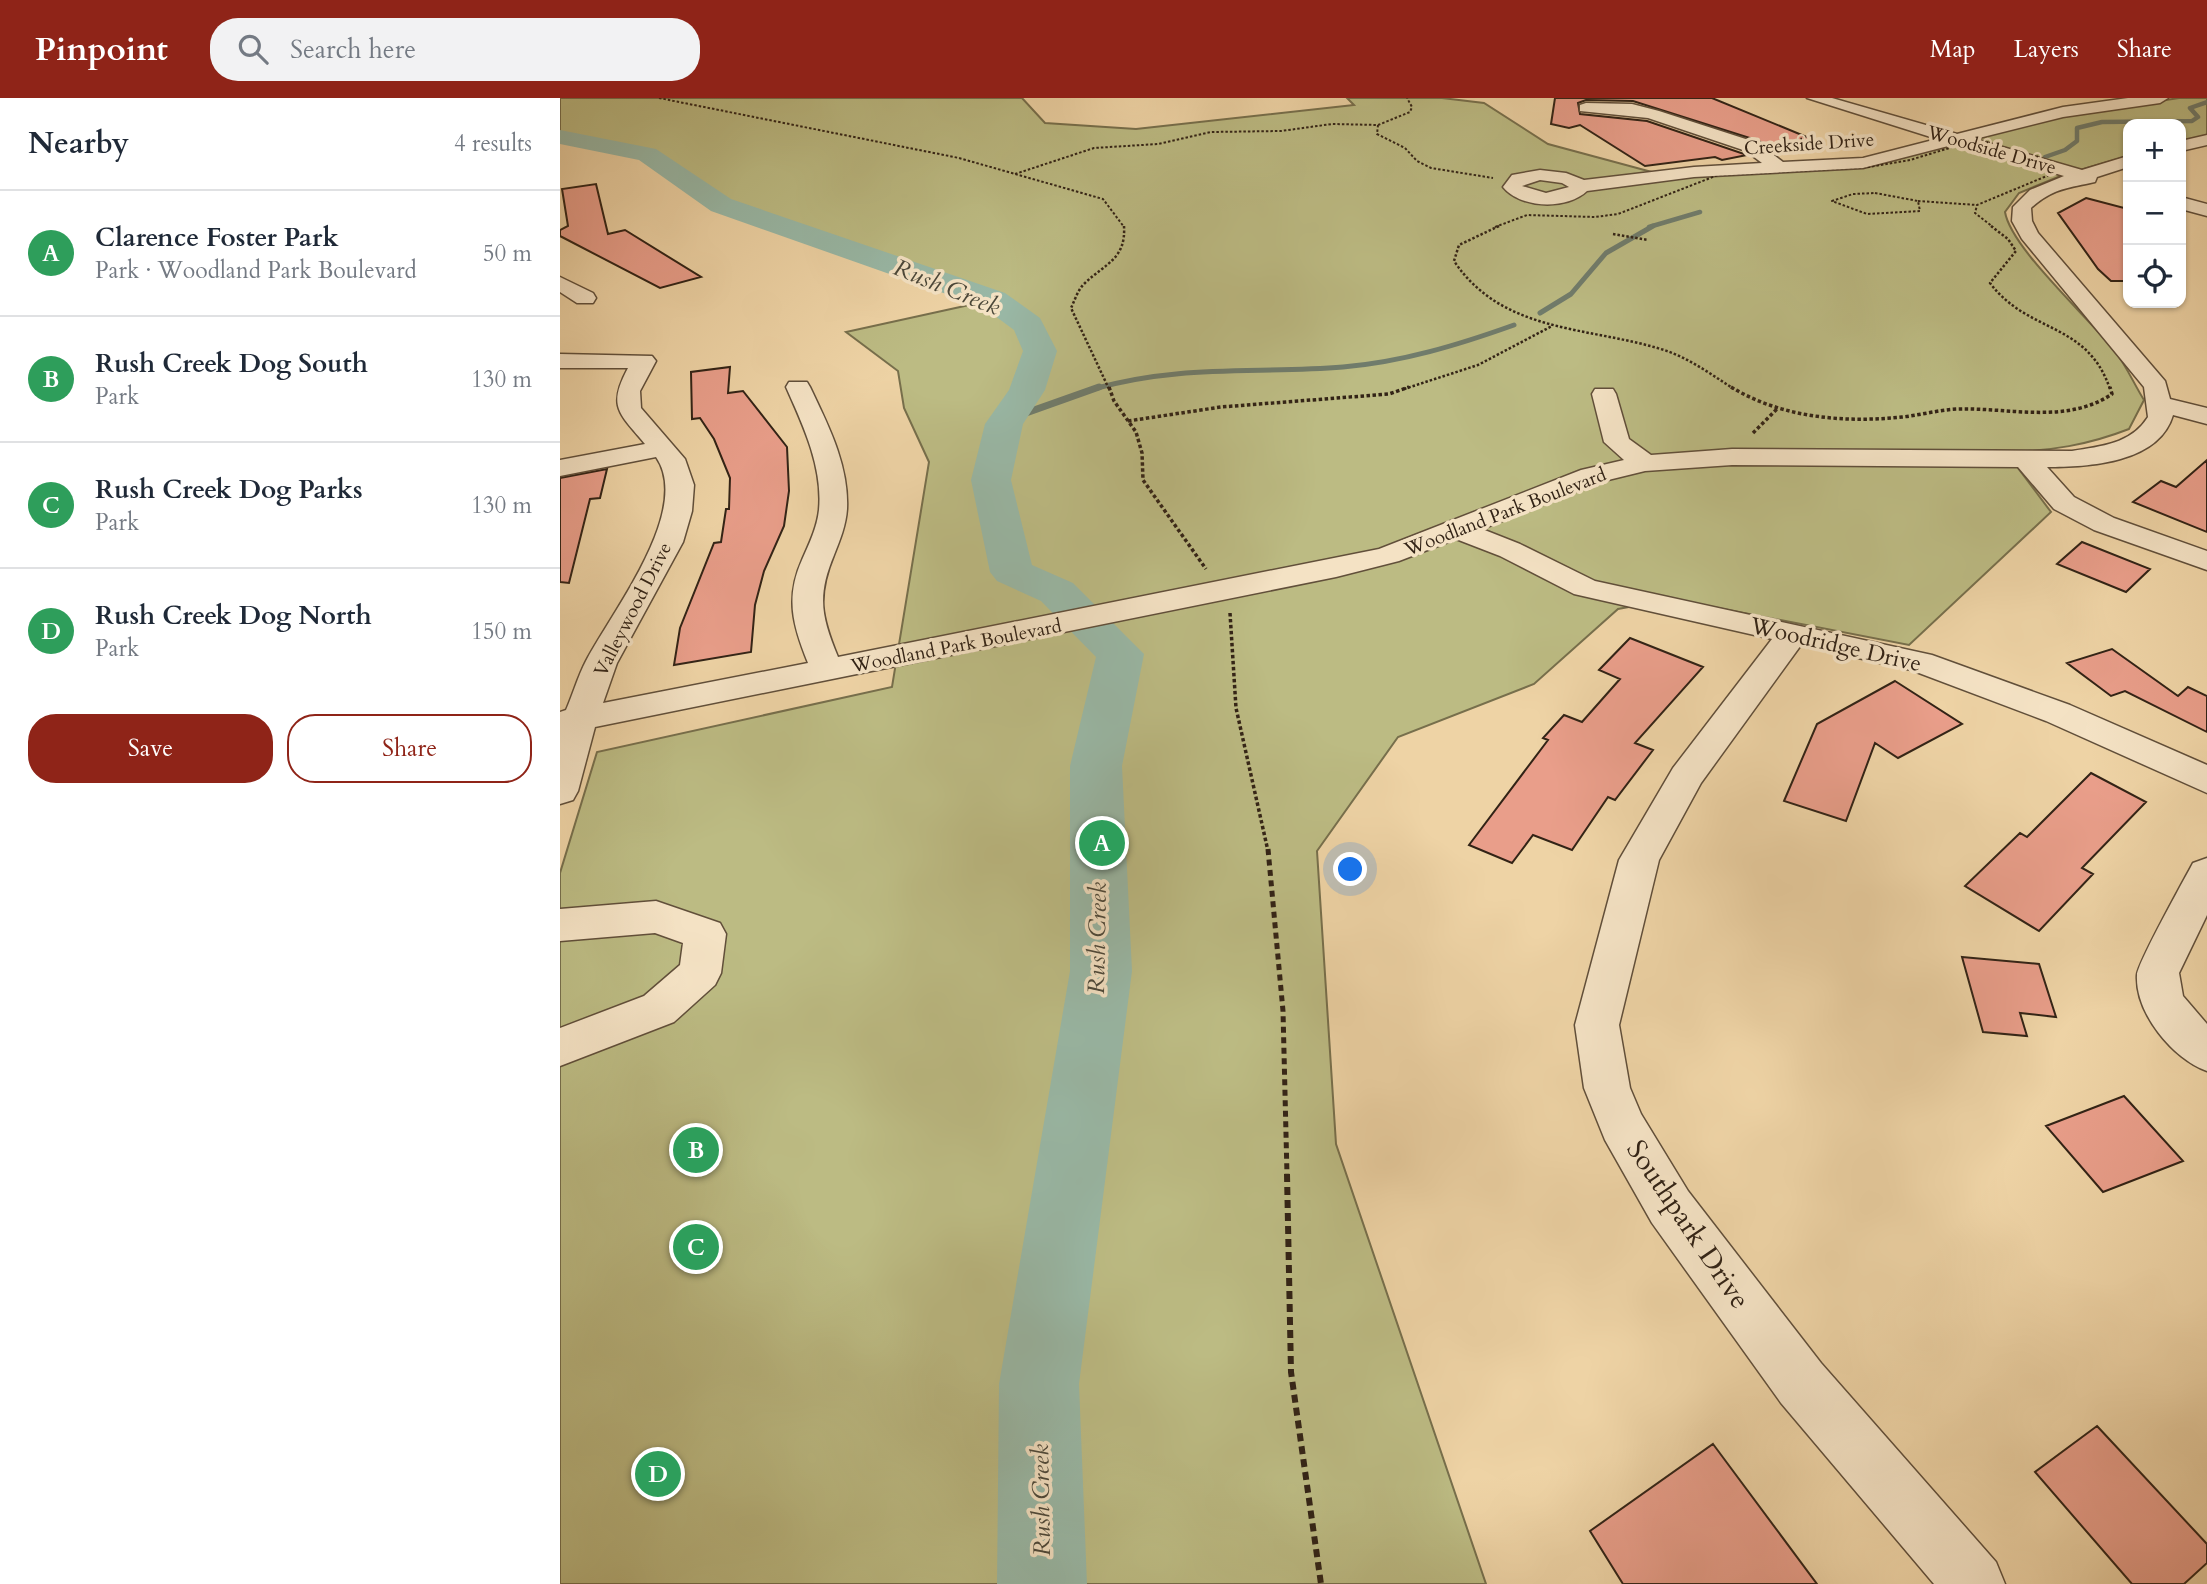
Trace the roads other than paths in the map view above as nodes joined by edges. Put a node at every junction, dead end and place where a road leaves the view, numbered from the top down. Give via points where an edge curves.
1 (1815, 98) edge
2 (2160, 98) edge
3 (2037, 103) dead end
4 (1586, 108) dead end
5 (2063, 112) junction
6 (2207, 140) edge
7 (1959, 143) junction
8 (2186, 145) edge
9 (2123, 163) edge
10 (1780, 168) junction
11 (2083, 176) junction
12 (1580, 186) dead end
13 (2119, 186) dead end
14 (2186, 204) edge
15 (2207, 210) edge
16 (560, 283) edge
17 (585, 298) dead end
18 (560, 349) edge
19 (636, 353) junction
20 (560, 361) edge
21 (798, 387) dead end
22 (1604, 394) dead end
23 (2160, 404) junction
24 (2207, 416) edge
25 (664, 448) junction
26 (2026, 459) junction
27 (1644, 463) junction
28 (560, 468) edge
29 (1459, 530) junction
30 (2207, 561) edge
31 (1794, 632) junction
32 (827, 670) junction
33 (570, 722) edge
34 (2207, 780) edge
35 (560, 791) edge
36 (2207, 873) edge
37 (560, 925) edge
38 (560, 1047) edge
39 (2207, 1052) edge
40 (1974, 1584) edge

1 - 7 street, Woodside Drive
2 - 5 street, Creekside Drive
3 - 5 street
4 - 10 street via 1653,114 1752,147
5 - 7 street, Creekside Drive
6 - 8 street
7 - 10 street, Creekside Drive via 1863,163
7 - 11 street, Woodside Drive
9 - 11 street
10 - 12 street, Creekside Drive via 1694,172
11 - 13 street, Woodside Drive
11 - 23 street via 2036,194 2022,207 2022,221 2156,386
14 - 15 street
16 - 17 street
18 - 19 street
19 - 20 street
19 - 25 street, Valleywood Drive via 629,409
21 - 32 street via 832,479 833,512 806,594 807,612
22 - 27 street via 1617,442
23 - 24 street
23 - 26 street, Woodland Park Boulevard via 2161,417 2148,436 2136,443 2072,459
25 - 28 street
25 - 33 street, Valleywood Drive via 680,485 675,522
26 - 27 street, Woodland Park Boulevard via 1732,457
26 - 30 street via 2064,503 2104,524
27 - 29 street, Woodland Park Boulevard via 1591,477
29 - 31 street, Woodridge Drive via 1586,588
29 - 32 street, Woodland Park Boulevard via 1389,555
31 - 34 street, Woodridge Drive via 1920,662 2058,713
31 - 40 street, Southpark Drive via 1686,777 1639,860 1597,1025 1599,1053 1606,1088 1622,1125 1671,1208 1801,1383
32 - 33 street, Woodland Park Boulevard
33 - 35 street, Valleywood Drive
36 - 39 street via 2158,973 2162,999 2176,1021
37 - 38 street via 656,917 705,934 699,973 659,1010

